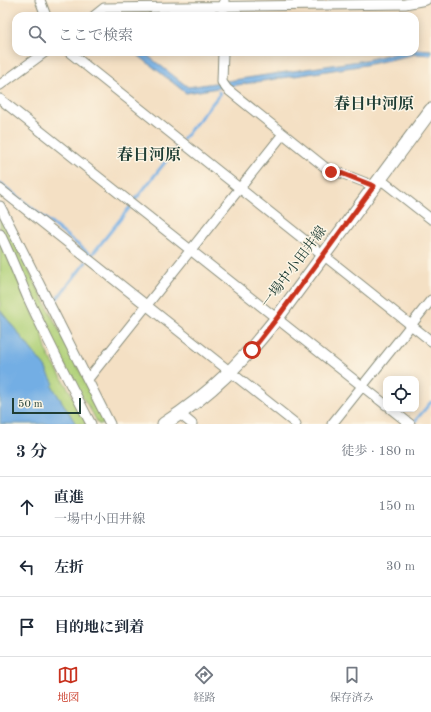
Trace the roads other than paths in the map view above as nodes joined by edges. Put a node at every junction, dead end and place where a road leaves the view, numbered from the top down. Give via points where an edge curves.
1 (40, 0) edge
2 (426, 0) edge
3 (405, 2) edge
4 (224, 8) edge
5 (99, 10) edge
6 (44, 12) edge
7 (40, 56) edge
8 (74, 56) edge
9 (223, 56) edge
10 (0, 85) edge
11 (0, 99) edge
12 (431, 110) edge
13 (283, 134) junction
14 (377, 183) junction
15 (240, 188) junction
16 (0, 189) edge
17 (0, 206) edge
18 (431, 219) edge
19 (0, 234) edge
20 (191, 250) junction
21 (323, 255) junction
22 (431, 300) edge
23 (146, 306) junction
24 (277, 318) junction
25 (411, 325) junction
26 (431, 341) edge
27 (230, 371) junction
28 (88, 379) junction
29 (363, 386) junction
30 (383, 403) edge
31 (395, 412) edge
32 (180, 414) junction
33 (91, 424) edge
34 (110, 424) edge
35 (164, 424) edge
36 (192, 424) edge
37 (296, 424) edge
38 (332, 424) edge
39 (410, 424) edge

1 - 6 street
2 - 3 street
3 - 4 street
4 - 5 street
7 - 10 street
8 - 15 street
9 - 13 street via 224,85
11 - 20 street
12 - 14 main road, 一場中小田井線
13 - 14 street via 331,172
13 - 15 street
14 - 18 street
14 - 21 main road, 一場中小田井線
15 - 20 street
15 - 21 street
16 - 23 street
17 - 28 street
19 - 33 street via 62,369
20 - 23 street
20 - 24 street
21 - 24 main road, 一場中小田井線
21 - 25 street
22 - 25 street
23 - 27 street
23 - 28 street
24 - 27 main road, 一場中小田井線 via 252,350
24 - 29 street
25 - 26 street
25 - 29 street
27 - 32 main road, 一場中小田井線
27 - 37 street
28 - 34 street
29 - 30 street
29 - 38 street
31 - 39 street
32 - 35 main road, 一場中小田井線
32 - 36 street

